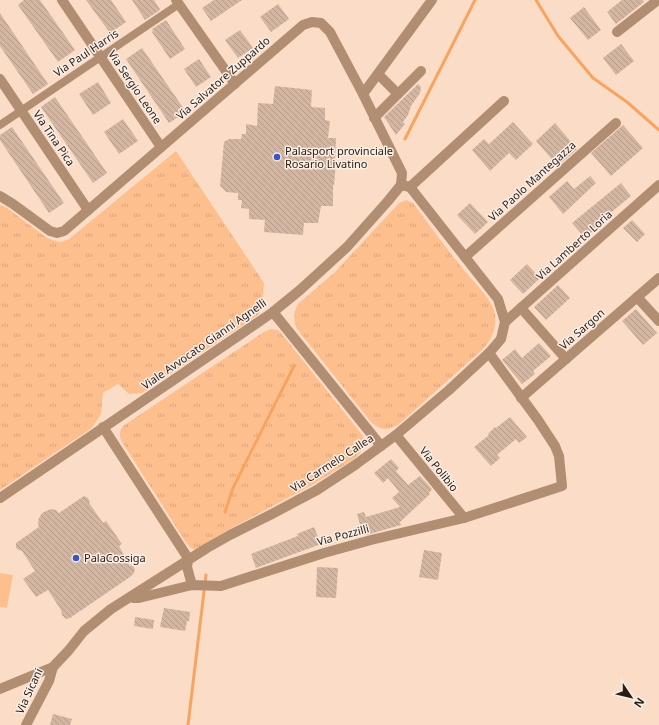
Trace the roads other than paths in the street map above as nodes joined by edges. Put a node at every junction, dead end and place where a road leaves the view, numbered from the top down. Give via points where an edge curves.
1 (62, 0) edge
2 (432, 0) edge
3 (658, 0) edge
4 (180, 1) edge
5 (617, 32) dead end
6 (100, 57) junction
7 (421, 71) dead end
8 (378, 74) junction
9 (0, 79) edge
10 (235, 84) junction
11 (363, 94) junction
12 (398, 94) junction
13 (504, 101) dead end
14 (22, 111) junction
15 (374, 118) junction
16 (616, 123) dead end
17 (0, 125) edge
18 (161, 147) junction
19 (406, 186) junction
20 (659, 186) edge
21 (0, 196) edge
22 (88, 210) junction
23 (465, 256) junction
24 (659, 278) edge
25 (637, 297) junction
26 (521, 308) junction
27 (273, 312) junction
28 (659, 321) edge
29 (505, 322) junction
30 (489, 353) junction
31 (566, 359) junction
32 (521, 398) junction
33 (103, 427) junction
34 (396, 435) junction
35 (381, 446) junction
36 (0, 498) edge
37 (464, 518) junction
38 (188, 560) junction
39 (192, 585) junction
40 (129, 598) junction
41 (53, 668) junction
42 (0, 689) edge
43 (26, 725) edge

1 - 6 street, Via Sergio Leone
2 - 8 street
3 - 5 street
4 - 6 street, Via Paul Harris
4 - 10 street
6 - 14 street, Via Paul Harris
6 - 18 street, Via Sergio Leone
7 - 12 street
8 - 11 street
8 - 12 street
9 - 14 street, Via Tina Pica
10 - 11 street, Via Salvatore Zuppardo via 303,25 312,22 321,23 330,32
10 - 18 street, Via Salvatore Zuppardo
11 - 15 street, Via Salvatore Zuppardo
12 - 15 street
13 - 19 street, Viale Avvocato Gianni Agnelli
14 - 17 street, Via Paul Harris
14 - 22 street, Via Tina Pica
15 - 19 street, Via Salvatore Zuppardo
16 - 23 street, Via Paolo Mantegazza
18 - 22 street, Via Salvatore Zuppardo
19 - 23 street
19 - 27 street, Viale Avvocato Gianni Agnelli via 388,201 347,247
20 - 26 street, Via Lamberto Loria
21 - 22 street, Via Salvatore Zuppardo via 57,234
23 - 29 street via 498,298
24 - 25 street, Via Sargon
25 - 28 street
25 - 31 street, Via Sargon
26 - 29 street, Via Lamberto Loria
26 - 31 street
27 - 33 street, Viale Avvocato Gianni Agnelli
27 - 35 street
29 - 30 street, Via Carmelo Callea via 500,339
30 - 32 street
30 - 34 street, Via Carmelo Callea
31 - 32 street, Via Sargon
32 - 37 street, Via Pozzilli via 555,446 559,456 562,486
33 - 36 street, Viale Avvocato Gianni Agnelli
33 - 38 street
34 - 35 street, Via Carmelo Callea
34 - 37 street, Via Polibio
35 - 38 street, Via Carmelo Callea via 317,490
37 - 39 street, Via Pozzilli via 324,553 221,586
38 - 39 street via 187,567
38 - 40 street, Via Carmelo Callea
39 - 40 street, Via Pozzilli via 139,598
40 - 41 street, Via Carmelo Callea via 84,631
41 - 42 street, Via Carmelo Callea
41 - 43 street, Via Sicani

